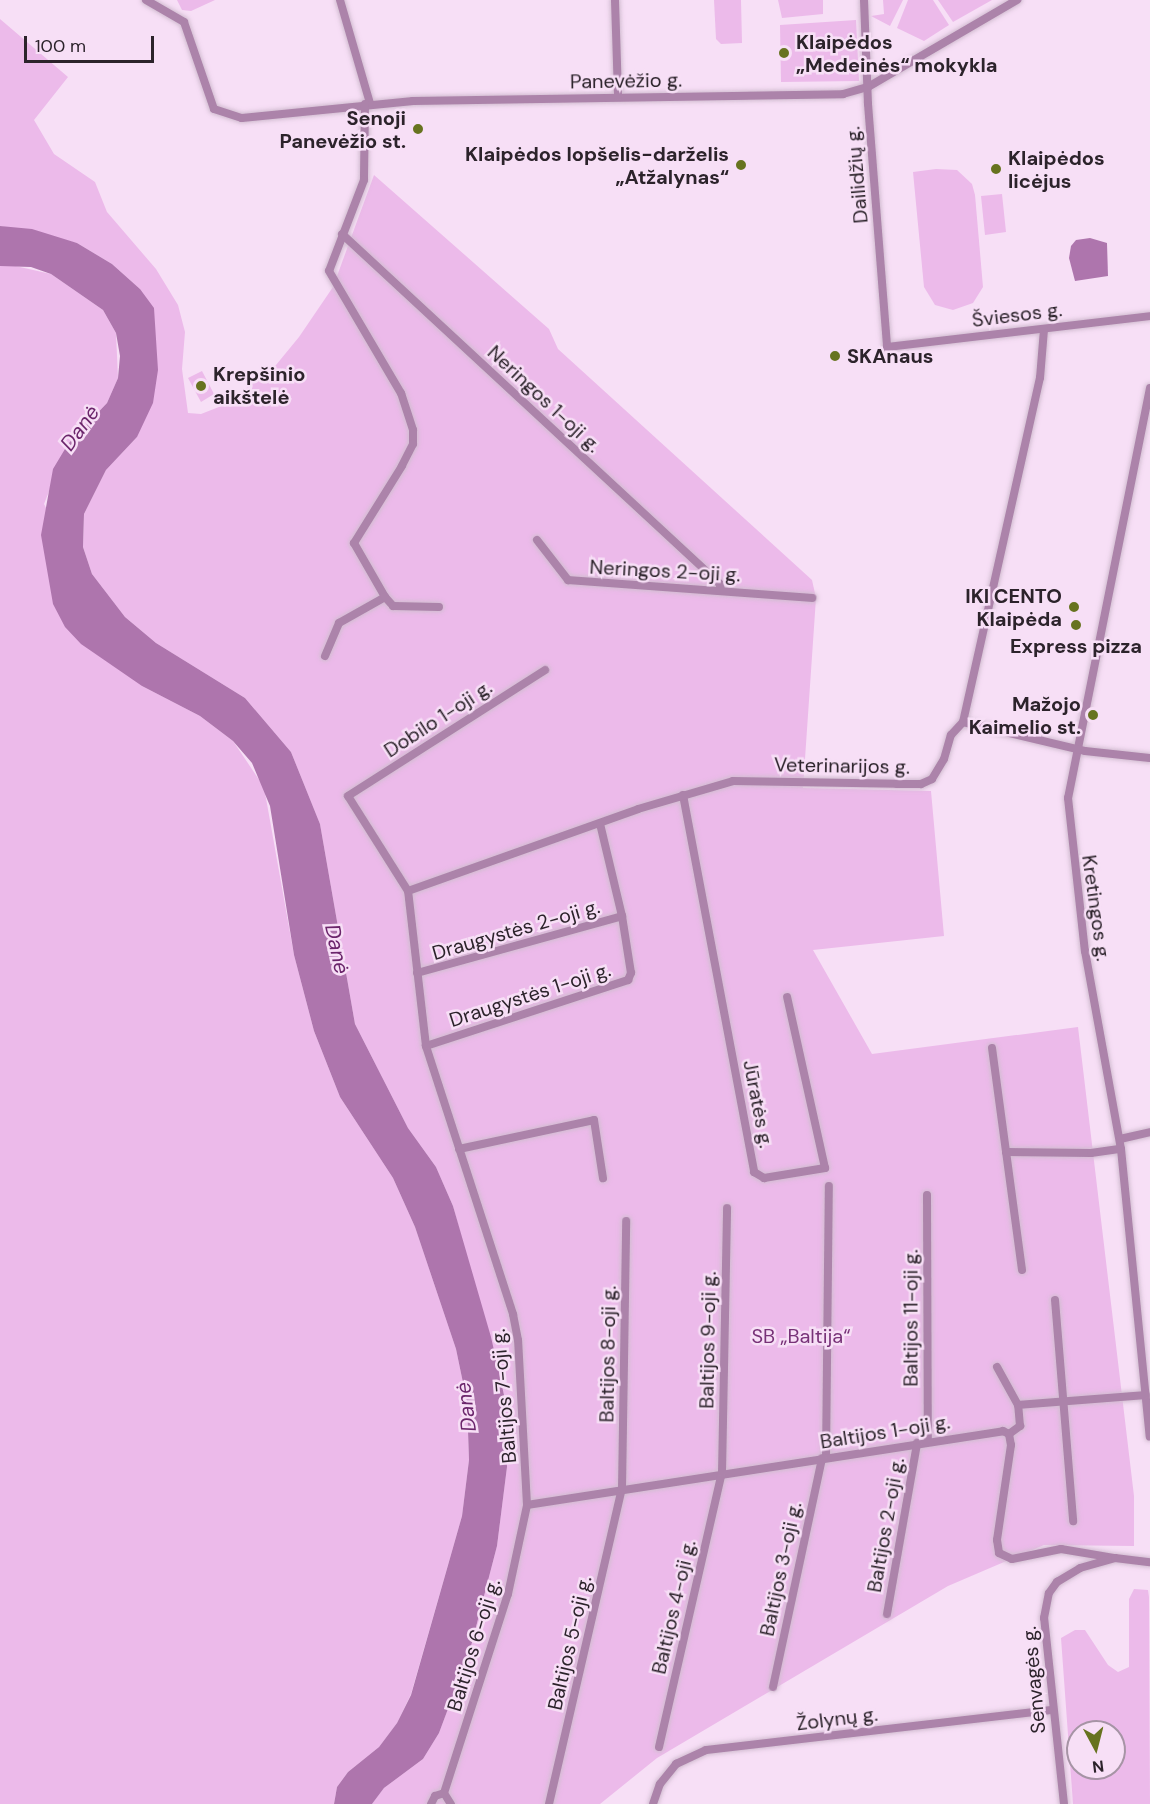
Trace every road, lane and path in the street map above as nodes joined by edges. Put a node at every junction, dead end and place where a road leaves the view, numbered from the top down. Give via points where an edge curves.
1 (146, 0) edge
2 (340, 0) edge
3 (615, 0) edge
4 (864, 0) edge
5 (1017, 0) edge
6 (868, 87) junction
7 (618, 98) junction
8 (367, 104) junction
9 (342, 234) junction
10 (1150, 316) edge
11 (1044, 329) junction
12 (887, 347) joint
13 (1150, 388) edge
14 (537, 540) dead end
15 (721, 589) junction
16 (385, 597) junction
17 (812, 598) dead end
18 (439, 607) dead end
19 (325, 656) dead end
20 (545, 670) dead end
21 (963, 722) junction
22 (1075, 748) junction
23 (1150, 758) edge
24 (683, 795) junction
25 (600, 824) junction
26 (408, 891) junction
27 (622, 916) junction
28 (417, 974) junction
29 (787, 997) dead end
30 (426, 1046) junction
31 (992, 1048) dead end
32 (1150, 1132) edge
33 (1120, 1139) junction
34 (459, 1149) junction
35 (1121, 1149) junction
36 (1006, 1152) junction
37 (603, 1178) dead end
38 (829, 1186) dead end
39 (927, 1195) dead end
40 (727, 1208) dead end
41 (626, 1221) dead end
42 (1022, 1270) dead end
43 (1055, 1300) dead end
44 (1150, 1329) edge
45 (1140, 1330) junction
46 (997, 1366) dead end
47 (1146, 1395) junction
48 (1064, 1401) junction
49 (1018, 1405) junction
50 (1149, 1419) edge
51 (1009, 1434) junction
52 (1150, 1437) edge
53 (928, 1441) junction
54 (917, 1443) junction
55 (824, 1458) junction
56 (722, 1473) junction
57 (622, 1489) junction
58 (527, 1505) junction
59 (1074, 1521) dead end
60 (1114, 1558) junction
61 (1150, 1562) edge
62 (887, 1614) dead end
63 (773, 1687) dead end
64 (1052, 1710) junction
65 (659, 1748) dead end
66 (444, 1794) junction
67 (431, 1804) edge
68 (451, 1804) edge
69 (549, 1804) edge
70 (653, 1804) edge
71 (1064, 1804) edge

1 - 8 street, Panevėžio g. via 183,22 214,109 242,118
2 - 8 street
3 - 7 street
4 - 6 street, Dailidžių g.
5 - 6 street, Panevėžio g.
6 - 7 street, Panevėžio g. via 843,94
6 - 12 street, Dailidžių g.
7 - 8 street, Panevėžio g.
8 - 9 street via 364,180
9 - 15 street, Neringos 1-oji g. via 718,582
9 - 16 street via 329,270 401,393 413,430 413,444 402,466 354,543
10 - 11 street, Šviesos g.
11 - 12 street, Šviesos g.
11 - 21 street, Veterinarijos g. via 1040,378
13 - 22 street, Kretingos g.
14 - 15 street, Neringos 2-oji g. via 568,580
15 - 17 street, Neringos 2-oji g.
16 - 18 street via 393,606
16 - 19 street via 339,623
20 - 26 street, Dobilo 1-oji g. via 348,796
21 - 22 street
21 - 24 street, Veterinarijos g. via 951,735 938,772 921,784 733,781
22 - 23 street
22 - 33 street, Kretingos g. via 1068,798 1072,858
24 - 25 street, Veterinarijos g.
24 - 29 street, Jūratės g. via 754,1172 764,1178 825,1168
25 - 26 street, Veterinarijos g.
25 - 27 street, Draugystės 1-oji g.
26 - 28 street, Baltijos 7-oji g.
27 - 28 street, Draugystės 2-oji g.
27 - 30 street, Draugystės 1-oji g. via 631,974 628,980
28 - 30 street, Baltijos 7-oji g.
30 - 34 street, Baltijos 7-oji g.
31 - 36 street
32 - 33 street
33 - 35 street, Kretingos g.
34 - 37 street via 594,1120
34 - 58 street, Baltijos 7-oji g. via 516,1329
35 - 36 street
35 - 45 street, Kretingos g.
36 - 42 street
38 - 55 street, Baltijos 3-oji g.
39 - 53 street, Baltijos 11-oji g.
40 - 56 street, Baltijos 9-oji g.
41 - 57 street, Baltijos 8-oji g.
43 - 48 street
44 - 45 street
45 - 47 street, Kretingos g.
46 - 49 street
47 - 48 street
47 - 50 street, Kretingos g.
48 - 49 street
48 - 59 street
49 - 51 street via 1020,1426
50 - 52 street, Kretingos g.
51 - 53 street, Baltijos 1-oji g. via 994,1431
51 - 60 street via 1011,1445 996,1540 999,1553 1012,1559 1061,1550
53 - 54 street, Baltijos 1-oji g.
54 - 55 street, Baltijos 1-oji g.
54 - 62 street, Baltijos 2-oji g.
55 - 56 street, Baltijos 1-oji g.
55 - 63 street, Baltijos 3-oji g.
56 - 57 street, Baltijos 1-oji g.
56 - 65 street, Baltijos 4-oji g.
57 - 58 street, Baltijos 1-oji g.
57 - 69 street, Baltijos 5-oji g.
58 - 66 street, Baltijos 6-oji g. via 508,1594
60 - 61 street, Senvagės g.
60 - 64 street, Senvagės g. via 1068,1573 1049,1593 1044,1618
64 - 70 street, Žolynų g. via 706,1750 676,1764 660,1784
64 - 71 street, Senvagės g.
66 - 67 street via 435,1796
66 - 68 street

